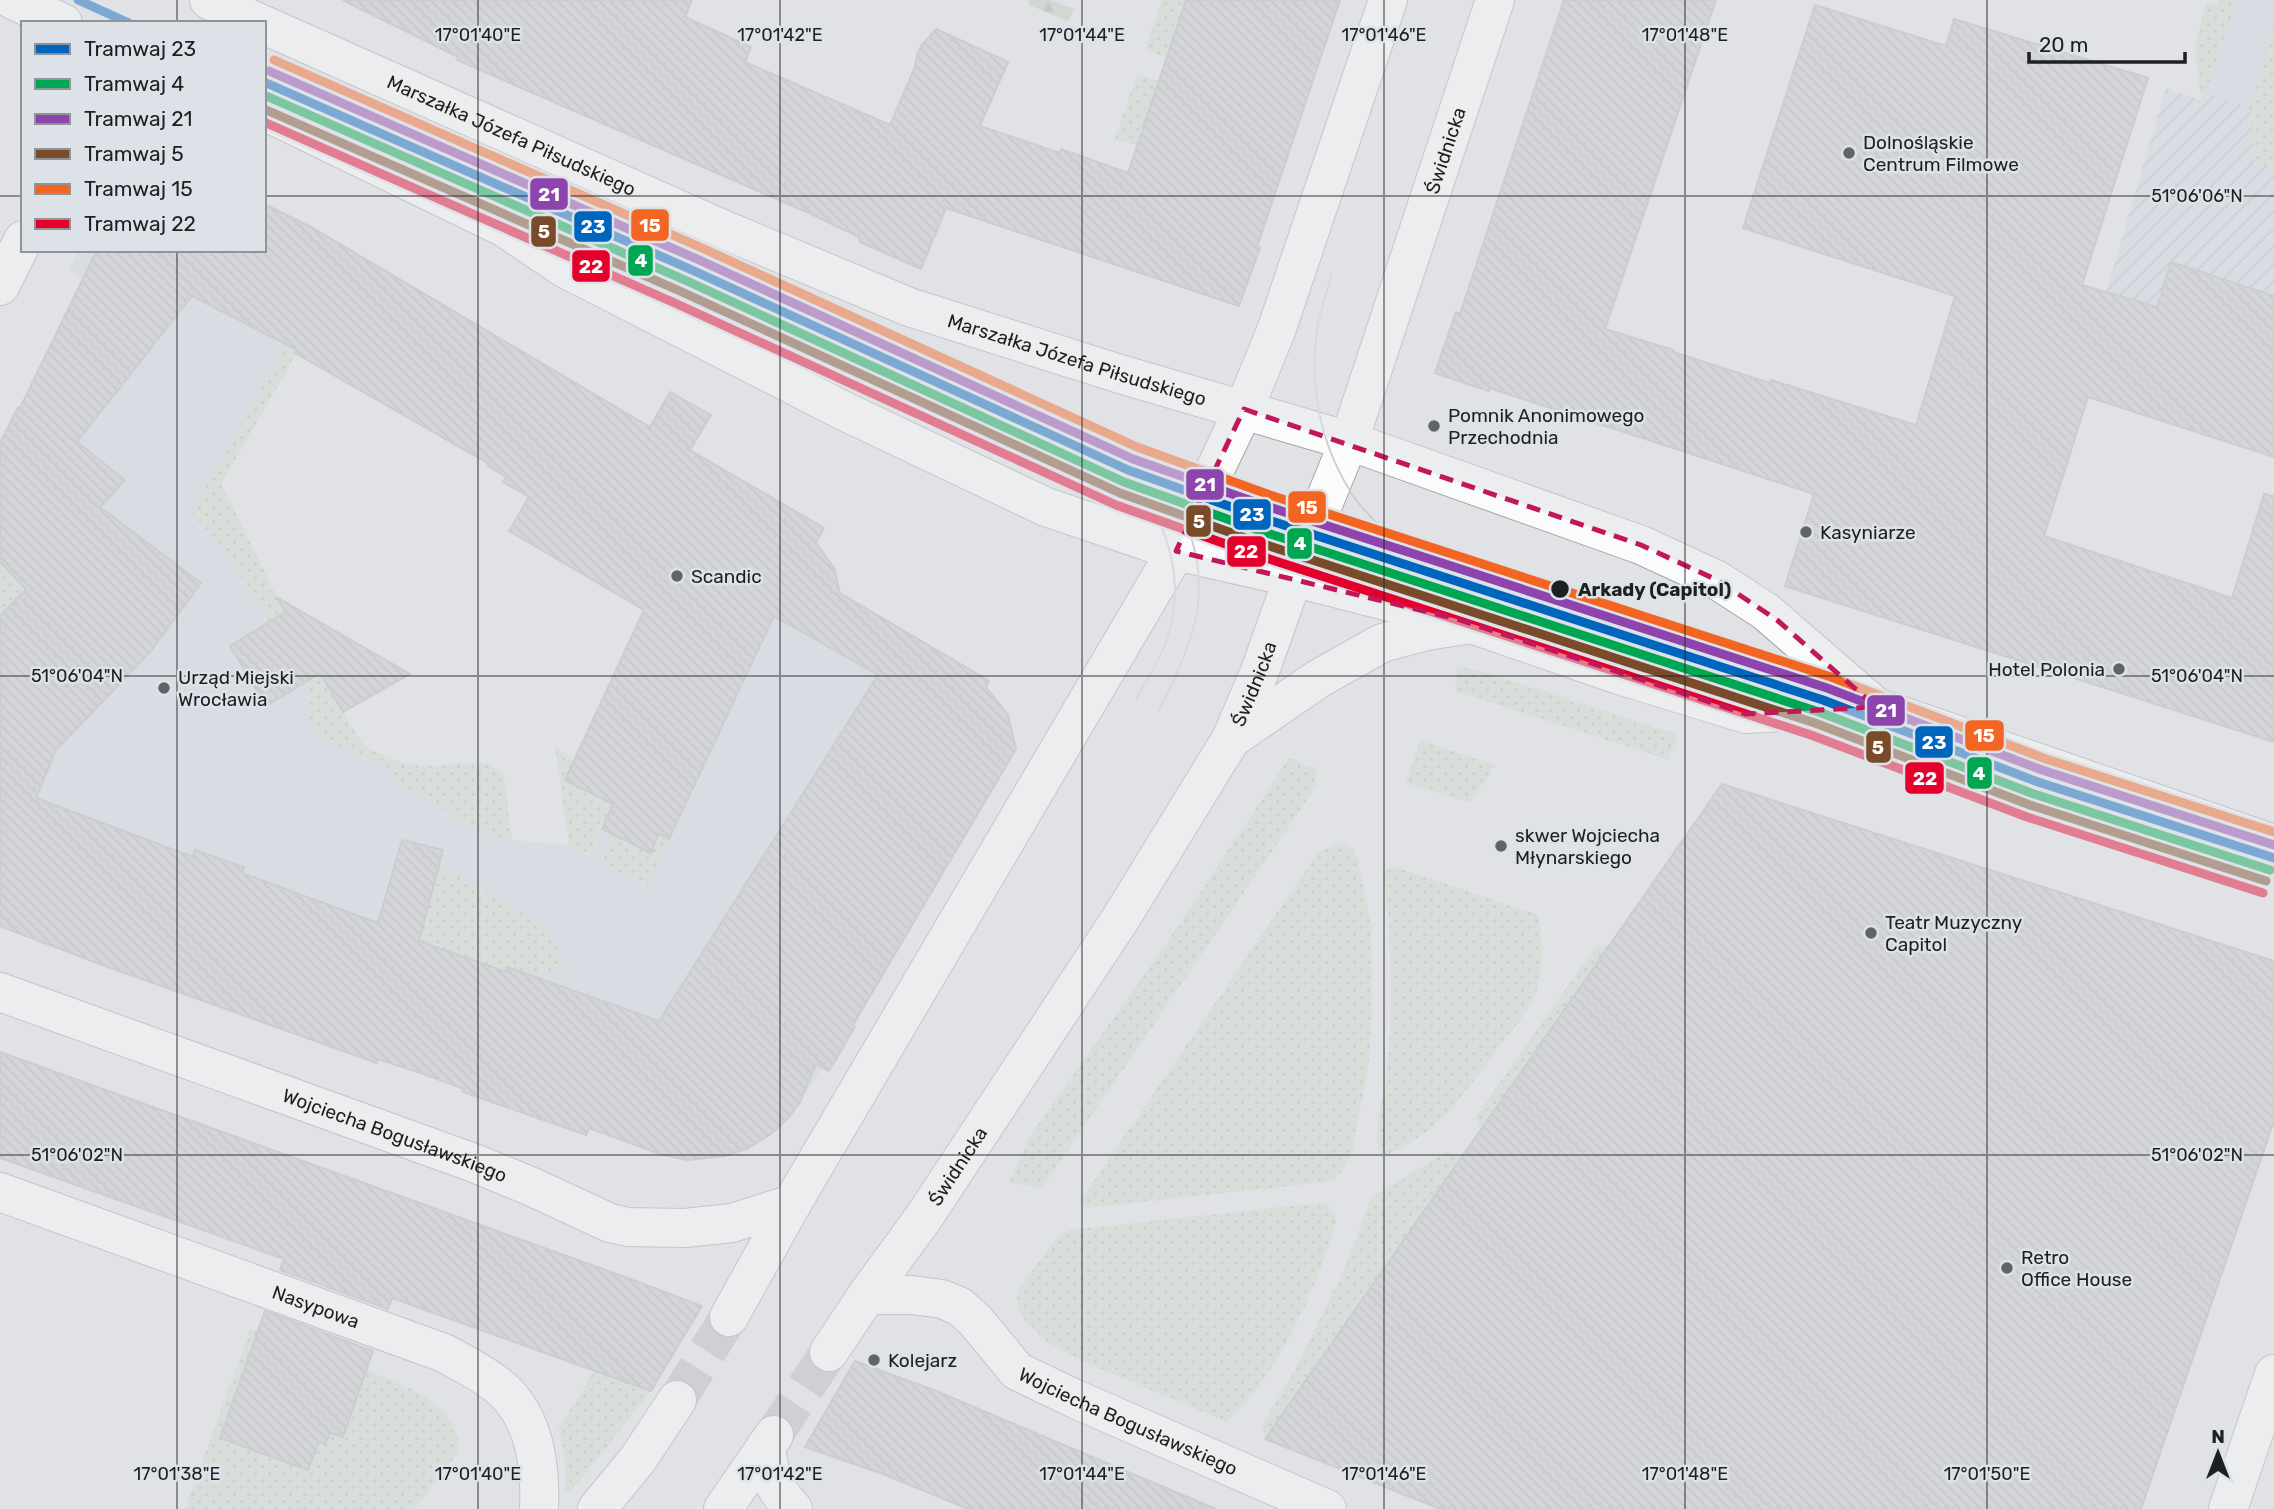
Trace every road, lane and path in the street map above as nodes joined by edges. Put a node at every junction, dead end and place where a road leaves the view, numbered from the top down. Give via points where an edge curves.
1 (13, 0) edge
2 (211, 0) edge
3 (1388, 0) edge
4 (1495, 0) edge
5 (60, 21) edge
6 (255, 21) edge
7 (266, 26) edge
8 (266, 112) edge
9 (21, 244) edge
10 (0, 286) edge
11 (1244, 409) junction
12 (1349, 441) junction
13 (1176, 551) junction
14 (1293, 578) junction
15 (1474, 624) junction
16 (1876, 707) junction
17 (1231, 739) junction
18 (2274, 844) edge
19 (0, 992) edge
20 (0, 1192) edge
21 (792, 1204) junction
22 (867, 1295) junction
23 (729, 1317) tunnel mouth
24 (829, 1352) tunnel mouth
25 (2274, 1374) edge
26 (677, 1400) tunnel mouth
27 (539, 1509) edge
28 (597, 1509) edge
29 (723, 1509) edge
30 (793, 1509) edge
31 (1327, 1509) edge
32 (2228, 1509) edge

1 - 5 street
2 - 6 street
3 - 11 street via 1276,331
4 - 12 street, Świdnicka
7 - 11 street, Marszałka Józefa Piłsudskiego via 909,307
8 - 13 street, Marszałka Józefa Piłsudskiego via 505,228 564,268 1045,508
9 - 10 street
11 - 12 street, Marszałka Józefa Piłsudskiego
11 - 13 street
12 - 14 street, Świdnicka
12 - 16 street, Marszałka Józefa Piłsudskiego via 1641,545 1717,580 1777,621
13 - 14 street, Marszałka Józefa Piłsudskiego
13 - 21 street
14 - 15 street, Marszałka Józefa Piłsudskiego
14 - 17 street, Świdnicka
15 - 16 street, Marszałka Józefa Piłsudskiego via 1746,715
15 - 17 street via 1382,643 1318,679
16 - 18 street, Marszałka Józefa Piłsudskiego
17 - 22 street, Świdnicka via 1121,918 924,1217
19 - 21 street, Wojciecha Bogusławskiego via 474,1163 610,1223 685,1228 732,1223
20 - 27 street, Nasypowa via 444,1353 471,1367 498,1385 527,1425 537,1455
21 - 23 street
22 - 24 street, Świdnicka
22 - 31 street, Wojciecha Bogusławskiego via 912,1295 959,1306 1017,1371
25 - 32 street
26 - 28 street
29 - 30 street via 770,1440 770,1475

